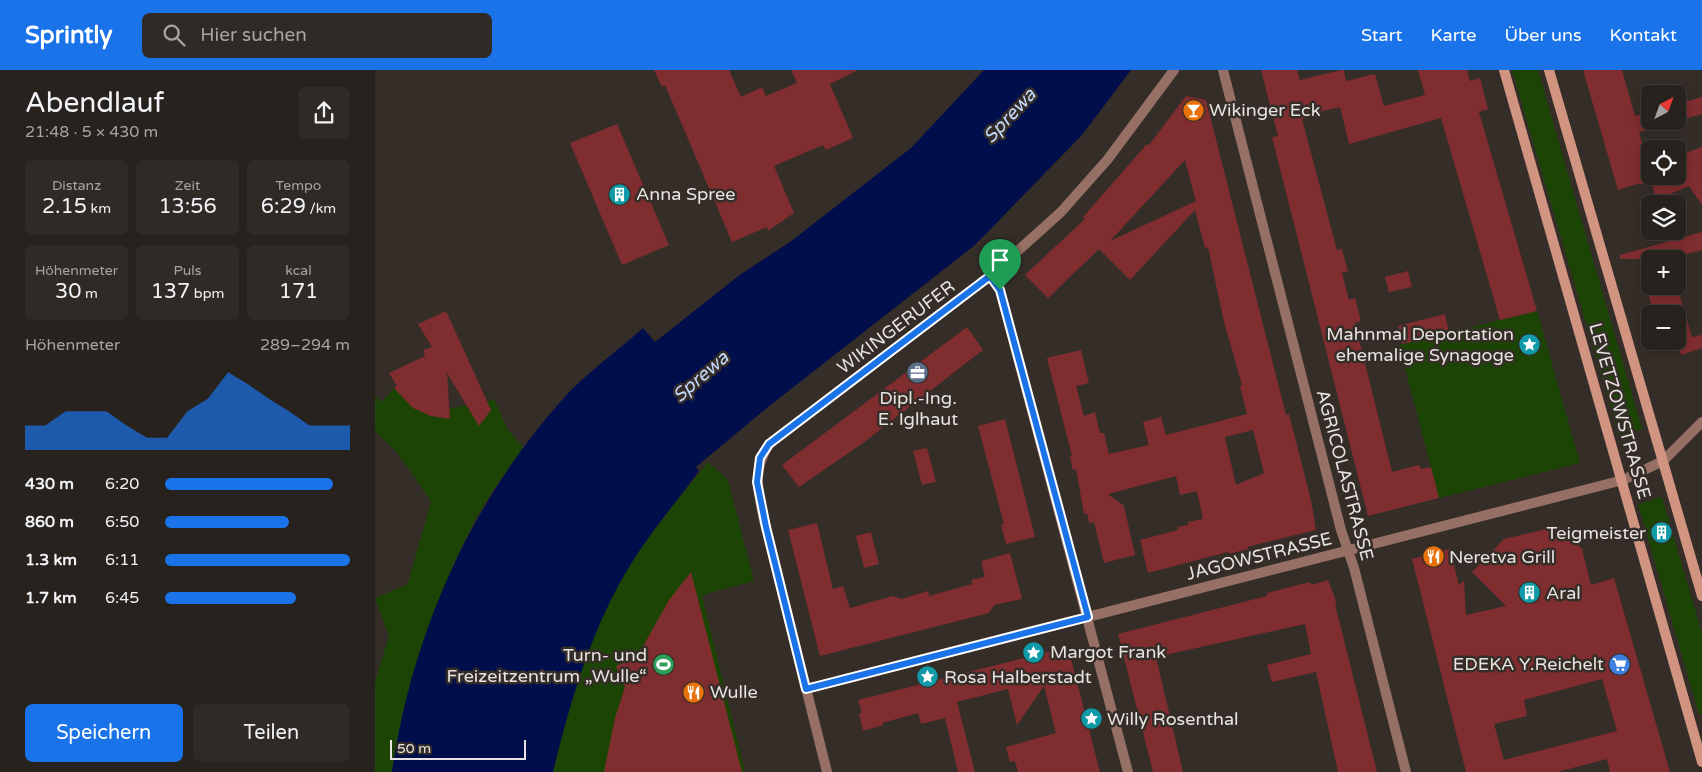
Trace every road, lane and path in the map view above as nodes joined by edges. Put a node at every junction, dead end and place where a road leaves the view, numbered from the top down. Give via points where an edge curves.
1 (1174, 70) edge
2 (1223, 70) edge
3 (1503, 70) edge
4 (1549, 70) edge
5 (990, 276) junction
6 (1702, 422) edge
7 (1663, 461) junction
8 (1623, 480) junction
9 (1348, 550) junction
10 (1702, 596) edge
11 (1088, 617) junction
12 (806, 689) junction
13 (1702, 762) edge
14 (827, 772) edge
15 (1128, 772) edge
16 (1406, 772) edge

1 - 5 street, WIKINGERUFER via 1109,158 1061,212
2 - 9 street, AGRICOLASTRASSE
3 - 8 main road, LEVETZOWSTRASSE
4 - 7 main road, LEVETZOWSTRASSE
5 - 11 street via 1000,290
5 - 12 street, WIKINGERUFER via 769,444 760,458 757,482
6 - 7 street, JAGOWSTRASSE
7 - 8 street, JAGOWSTRASSE
7 - 10 main road, LEVETZOWSTRASSE
8 - 9 street, JAGOWSTRASSE
8 - 13 main road, LEVETZOWSTRASSE
9 - 11 street, JAGOWSTRASSE
9 - 16 street, AGRICOLASTRASSE
11 - 12 street, JAGOWSTRASSE
11 - 15 street
12 - 14 street

